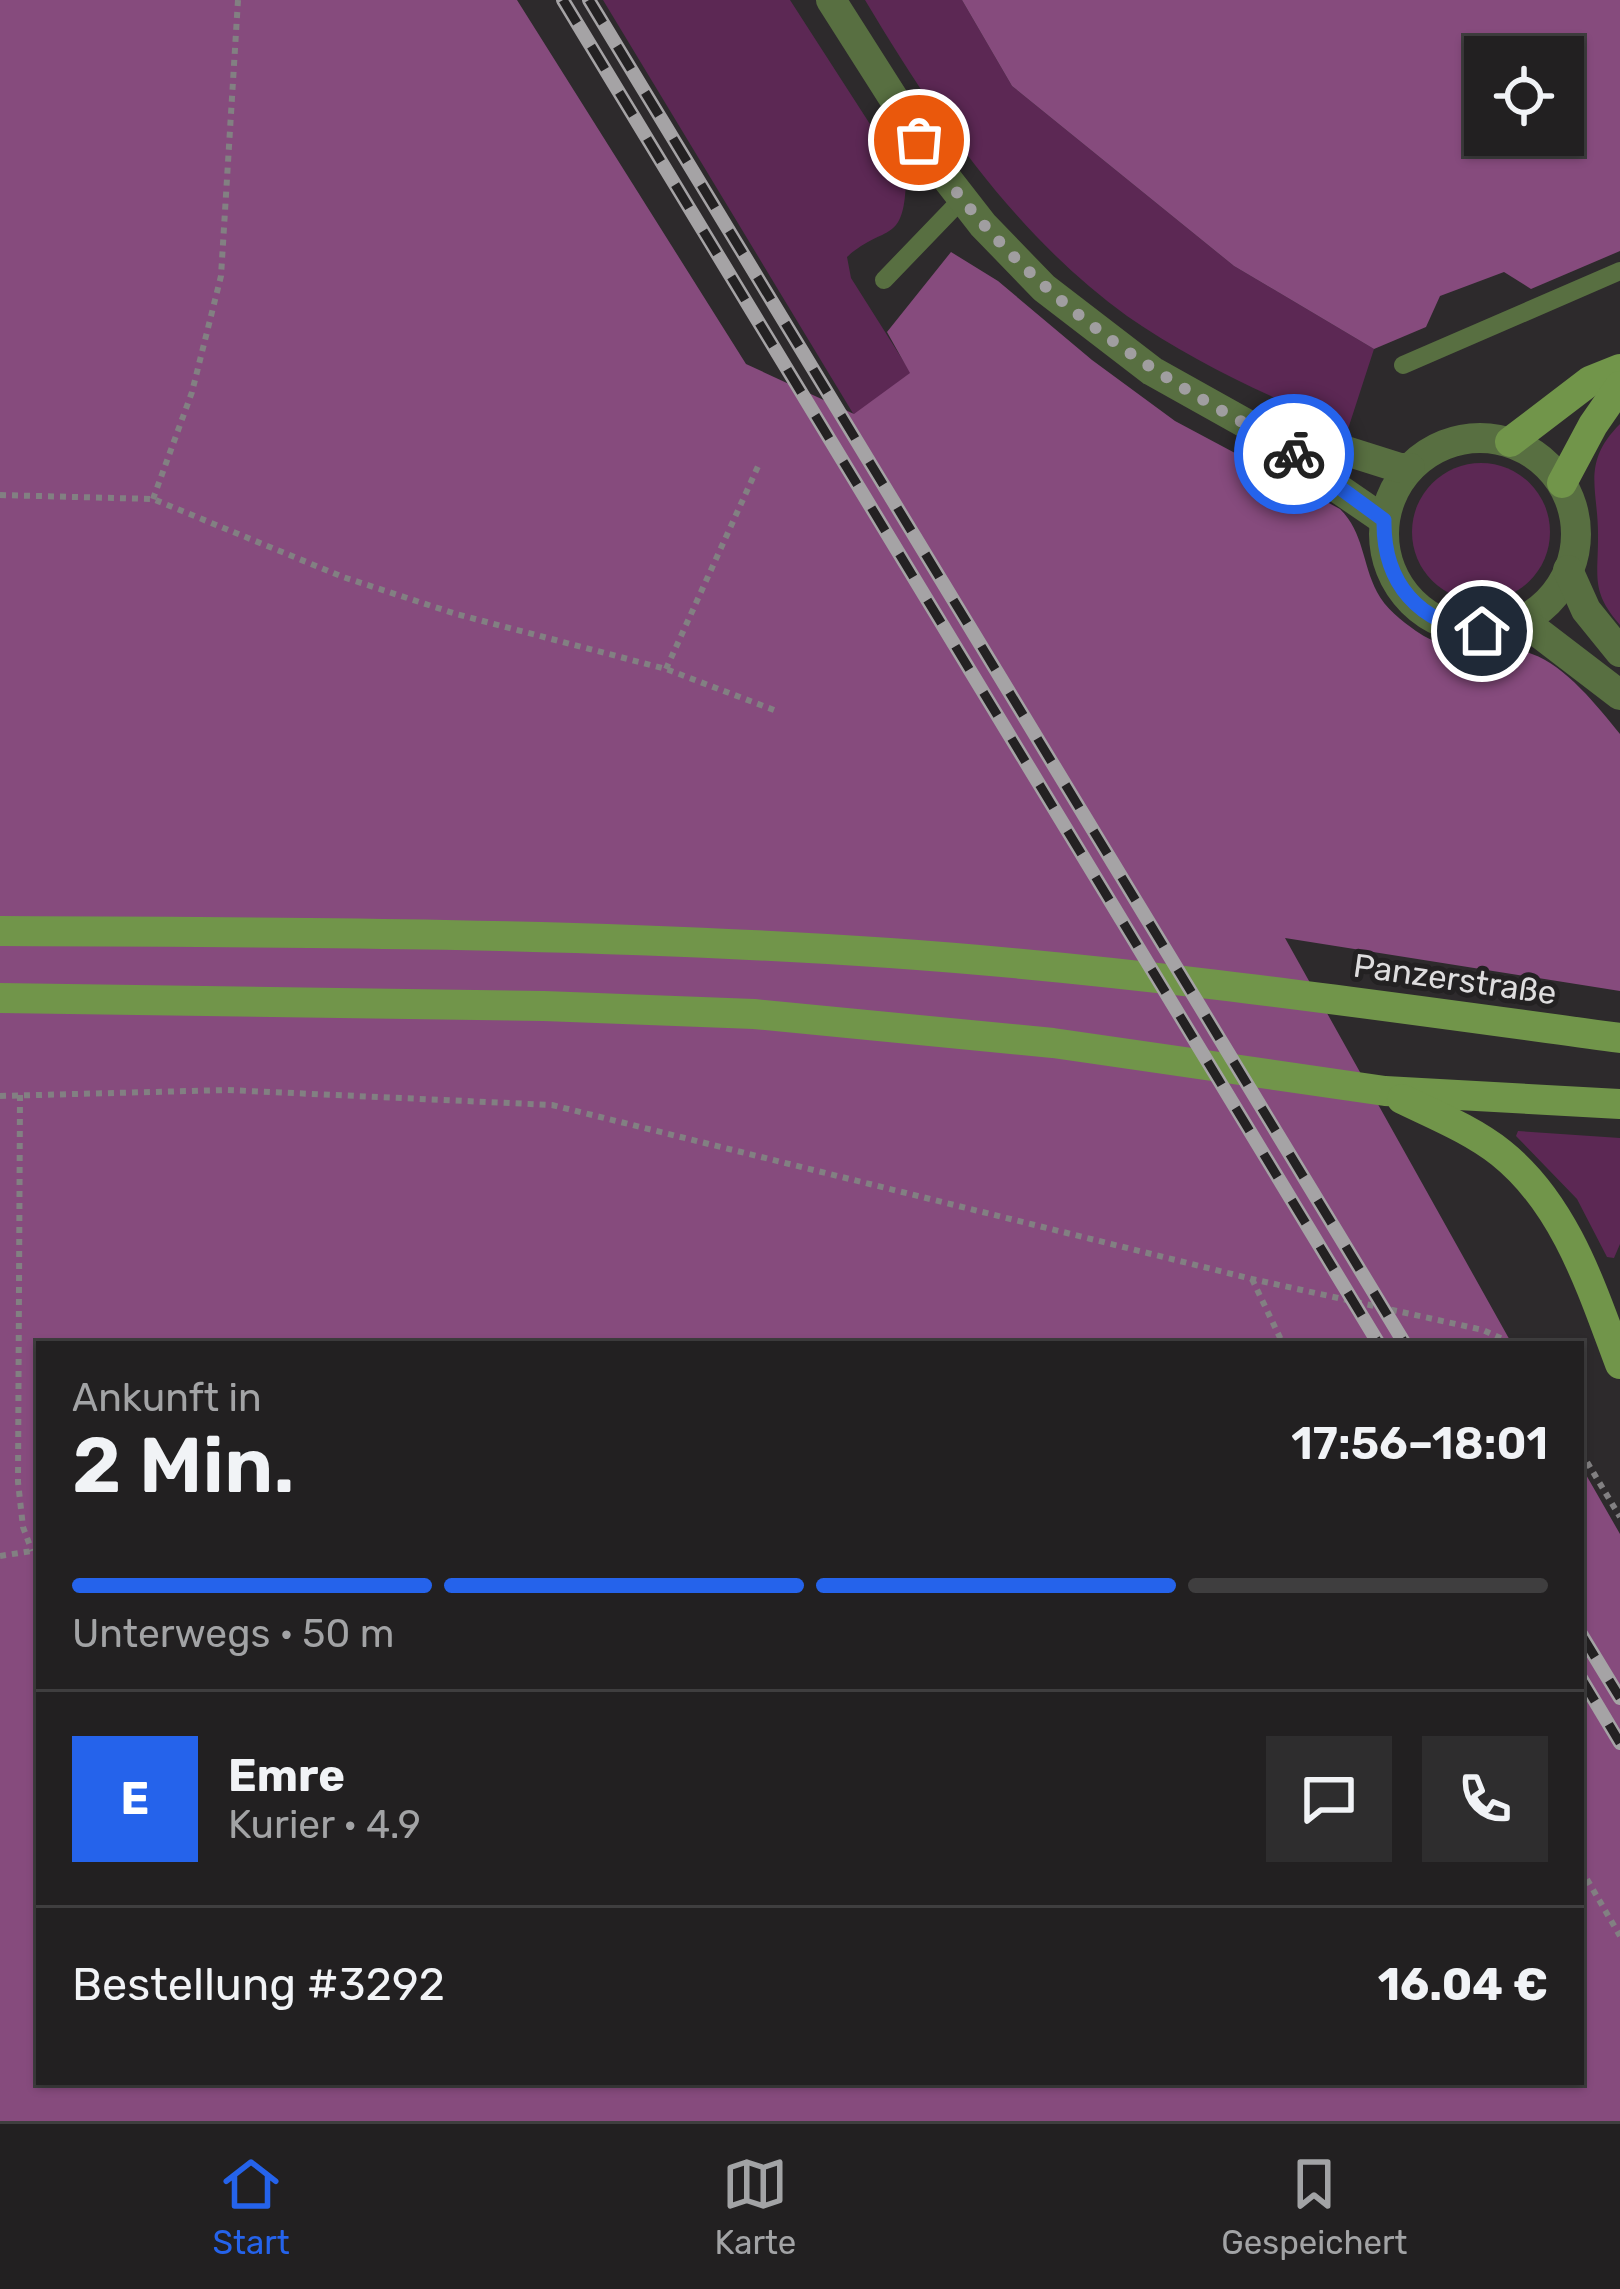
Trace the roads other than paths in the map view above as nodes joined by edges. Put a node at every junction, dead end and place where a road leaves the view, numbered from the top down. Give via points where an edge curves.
1 (831, 0) edge
2 (962, 199) junction
3 (1620, 272) edge
4 (884, 280) dead end
5 (1402, 365) dead end
6 (1620, 369) edge
7 (1620, 386) edge
8 (1510, 442) junction
9 (1286, 446) junction
10 (1410, 468) junction
11 (1562, 483) junction
12 (1384, 520) junction
13 (1568, 570) junction
14 (1522, 620) junction
15 (1620, 652) edge
16 (1620, 695) edge
17 (0, 931) edge
18 (0, 998) edge
19 (1620, 1038) edge
20 (1385, 1091) junction
21 (1620, 1104) edge
22 (1620, 1364) edge

1 - 2 street
2 - 4 lane
2 - 9 street via 1044,288 1101,335
3 - 5 lane
6 - 8 main road via 1590,381
7 - 11 main road
8 - 10 street via 1443,444
8 - 11 street
9 - 10 street via 1324,444
9 - 12 street
10 - 12 street
11 - 13 street via 1574,513
12 - 14 street via 1396,581 1424,612 1482,631
13 - 14 street via 1548,602
13 - 15 street via 1586,610
14 - 16 street
17 - 19 main road, Panzerstraße via 478,934 764,946 1072,968
18 - 20 main road via 754,1014 1053,1043
20 - 21 main road
20 - 22 main road via 1500,1152 1531,1181 1586,1274

